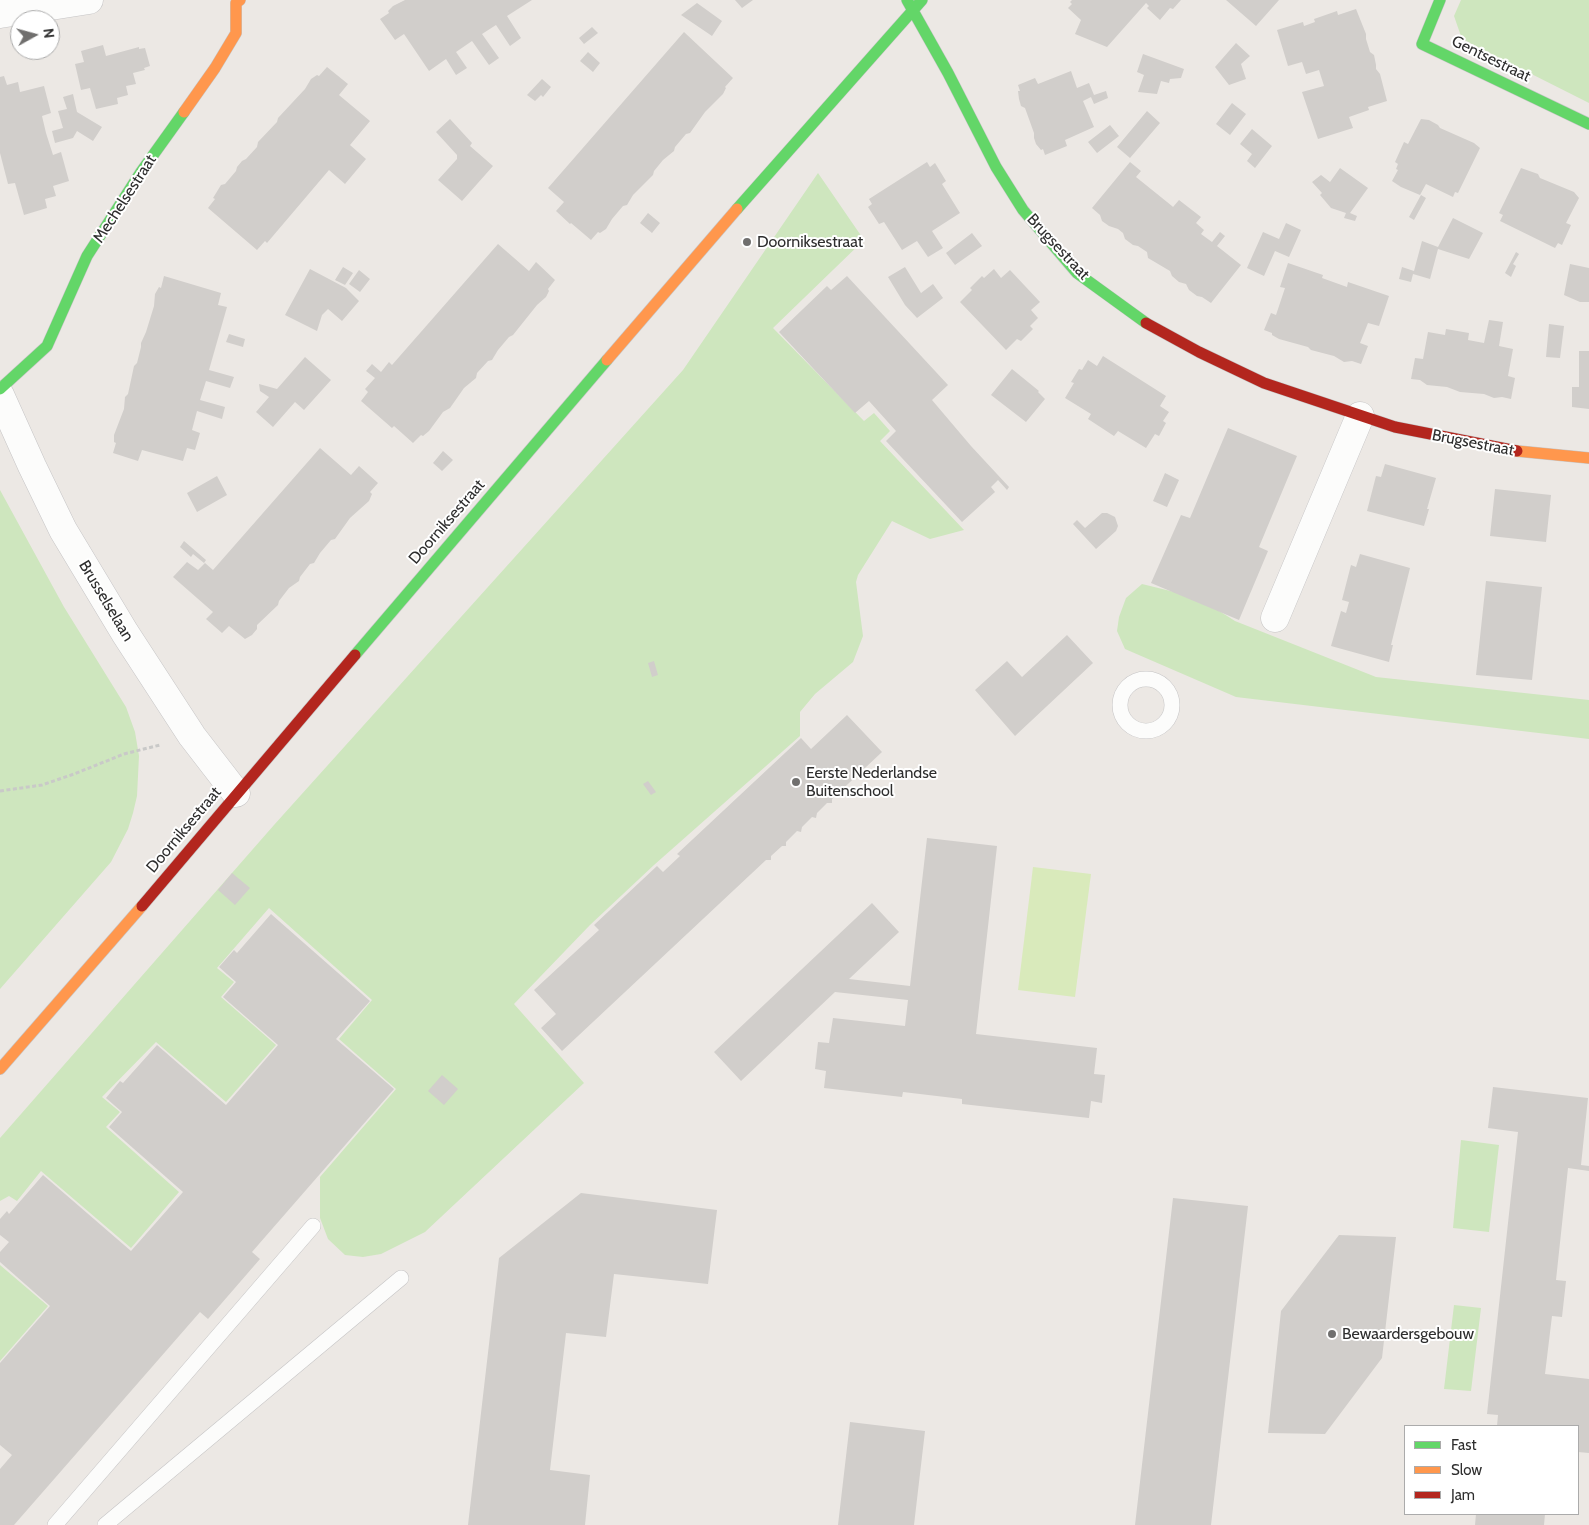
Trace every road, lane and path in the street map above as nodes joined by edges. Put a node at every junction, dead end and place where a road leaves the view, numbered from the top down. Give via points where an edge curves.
1 (89, 0) edge
2 (907, 0) edge
3 (922, 0) edge
4 (1440, 0) edge
5 (236, 1) edge
6 (913, 10) junction
7 (0, 14) edge
8 (1589, 124) edge
9 (0, 389) edge
10 (0, 396) edge
11 (1360, 416) junction
12 (1589, 458) edge
13 (1276, 618) dead end
14 (192, 736) junction
15 (0, 791) edge
16 (236, 793) junction
17 (0, 1069) edge
18 (313, 1226) dead end
19 (401, 1278) dead end
20 (55, 1525) edge
21 (105, 1525) edge

1 - 7 street
2 - 6 street, Brugsestraat
3 - 6 street, Doorniksestraat
4 - 8 street, Gentsestraat via 1422,44
5 - 9 street, Mechelsestraat via 236,33 88,256 47,346
6 - 11 street, Brugsestraat via 1023,210 1077,273 1139,319 1199,352 1264,383
6 - 16 street, Doorniksestraat via 720,227
10 - 14 street, Brusselselaan via 63,530
11 - 12 street, Brugsestraat via 1403,429 1512,451
11 - 13 street
14 - 15 path via 124,754 42,785
14 - 16 street, Brusselselaan
16 - 17 street, Doorniksestraat
18 - 20 lane
19 - 21 lane

